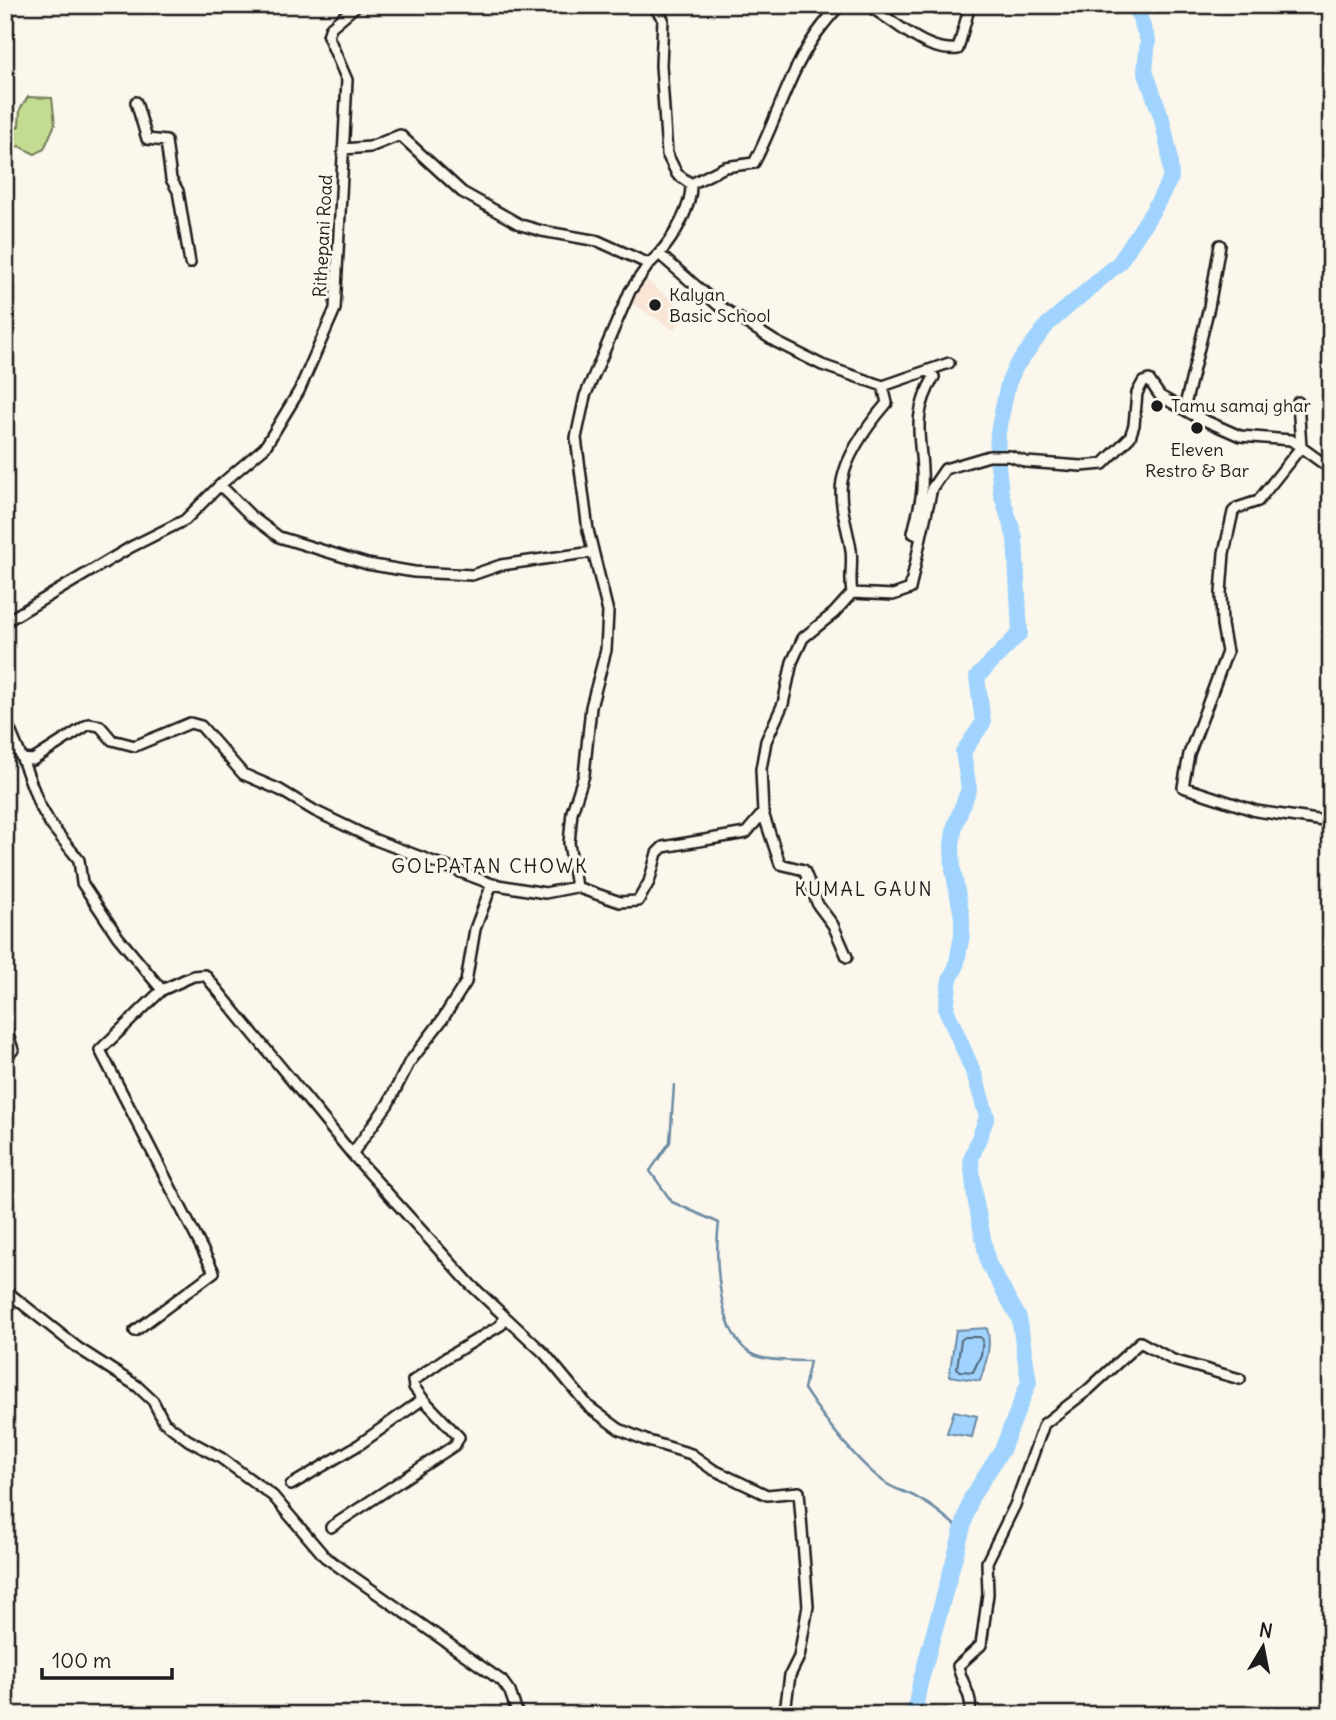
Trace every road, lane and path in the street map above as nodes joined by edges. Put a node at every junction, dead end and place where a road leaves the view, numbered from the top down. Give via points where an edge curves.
1 (357, 5) edge
2 (652, 5) edge
3 (842, 5) edge
4 (866, 5) edge
5 (970, 5) edge
6 (136, 102) dead end
7 (343, 149) junction
8 (691, 184) junction
9 (1220, 245) dead end
10 (659, 254) junction
11 (190, 263) dead end
12 (649, 264) junction
13 (948, 363) dead end
14 (928, 370) junction
15 (883, 386) junction
16 (1298, 402) dead end
17 (1184, 409) junction
18 (1301, 447) junction
19 (1331, 469) edge
20 (220, 485) junction
21 (921, 537) junction
22 (593, 552) junction
23 (852, 593) junction
24 (5, 622) edge
25 (5, 718) edge
26 (22, 759) junction
27 (764, 813) junction
28 (1331, 822) edge
29 (492, 884) junction
30 (576, 887) junction
31 (847, 957) dead end
32 (162, 990) junction
33 (5, 1025) edge
34 (5, 1056) edge
35 (352, 1154) junction
36 (5, 1290) edge
37 (504, 1316) junction
38 (135, 1332) dead end
39 (1241, 1380) dead end
40 (423, 1399) junction
41 (291, 1485) dead end
42 (331, 1527) dead end
43 (518, 1715) edge
44 (781, 1715) edge
45 (969, 1715) edge

1 - 7 street, Rithepani Road via 331,27 328,36 347,80
2 - 8 street via 663,19 667,155 677,174
3 - 8 street via 795,68 754,163 725,167
4 - 5 street via 944,51 958,49
6 - 11 street via 147,139 166,141
7 - 12 street via 370,148 400,135 462,192 521,225 598,241
7 - 20 street, Rithepani Road via 335,309 299,391 265,447
8 - 10 street via 682,217
9 - 17 street
10 - 12 street
10 - 15 street via 718,305 776,342 822,365
12 - 22 street via 630,291 590,384 576,438
13 - 14 street
14 - 15 street
14 - 21 street via 934,377 919,418 922,489 913,533
15 - 23 street via 887,402 866,428 841,482 853,565
16 - 18 street
17 - 18 street via 1240,436 1291,440
17 - 21 street via 1160,396 1149,380 1137,393 1130,437 1103,464 1081,466 989,456 945,469 932,488
18 - 19 street
18 - 28 street via 1258,501 1233,512 1221,593 1227,652 1189,754 1183,787 1256,811
20 - 22 street via 279,537 367,564 472,575 501,565
20 - 24 street, Rithepani Road via 185,520
21 - 23 street via 910,589 893,595
22 - 30 street via 608,612 606,650 591,708 584,775 572,813 569,843
23 - 27 street via 803,638 792,662 783,704 766,741 761,769
25 - 26 street
26 - 29 street via 33,760 89,724 100,726 112,740 135,746 190,723 201,726 243,774 373,839
26 - 32 street via 39,804 79,860 82,883 118,937
27 - 30 street via 746,833 663,847 638,901 621,902
27 - 31 street via 780,864 804,870
29 - 30 street via 545,893
29 - 35 street via 475,929 466,982
32 - 35 street via 205,975
32 - 38 street via 100,1051 214,1272
33 - 34 street via 13,1050
35 - 37 street
36 - 43 street via 78,1348 137,1386 153,1401 164,1422 273,1496 325,1557 502,1681
37 - 40 street via 501,1325 414,1381
37 - 44 street via 545,1354 589,1407 620,1429 691,1454 767,1495 799,1492 808,1606 799,1657
39 - 45 street via 1173,1360 1140,1342 1044,1424 1015,1505 987,1562 981,1645 958,1666 971,1702
40 - 41 street
40 - 42 street via 458,1437 455,1445

